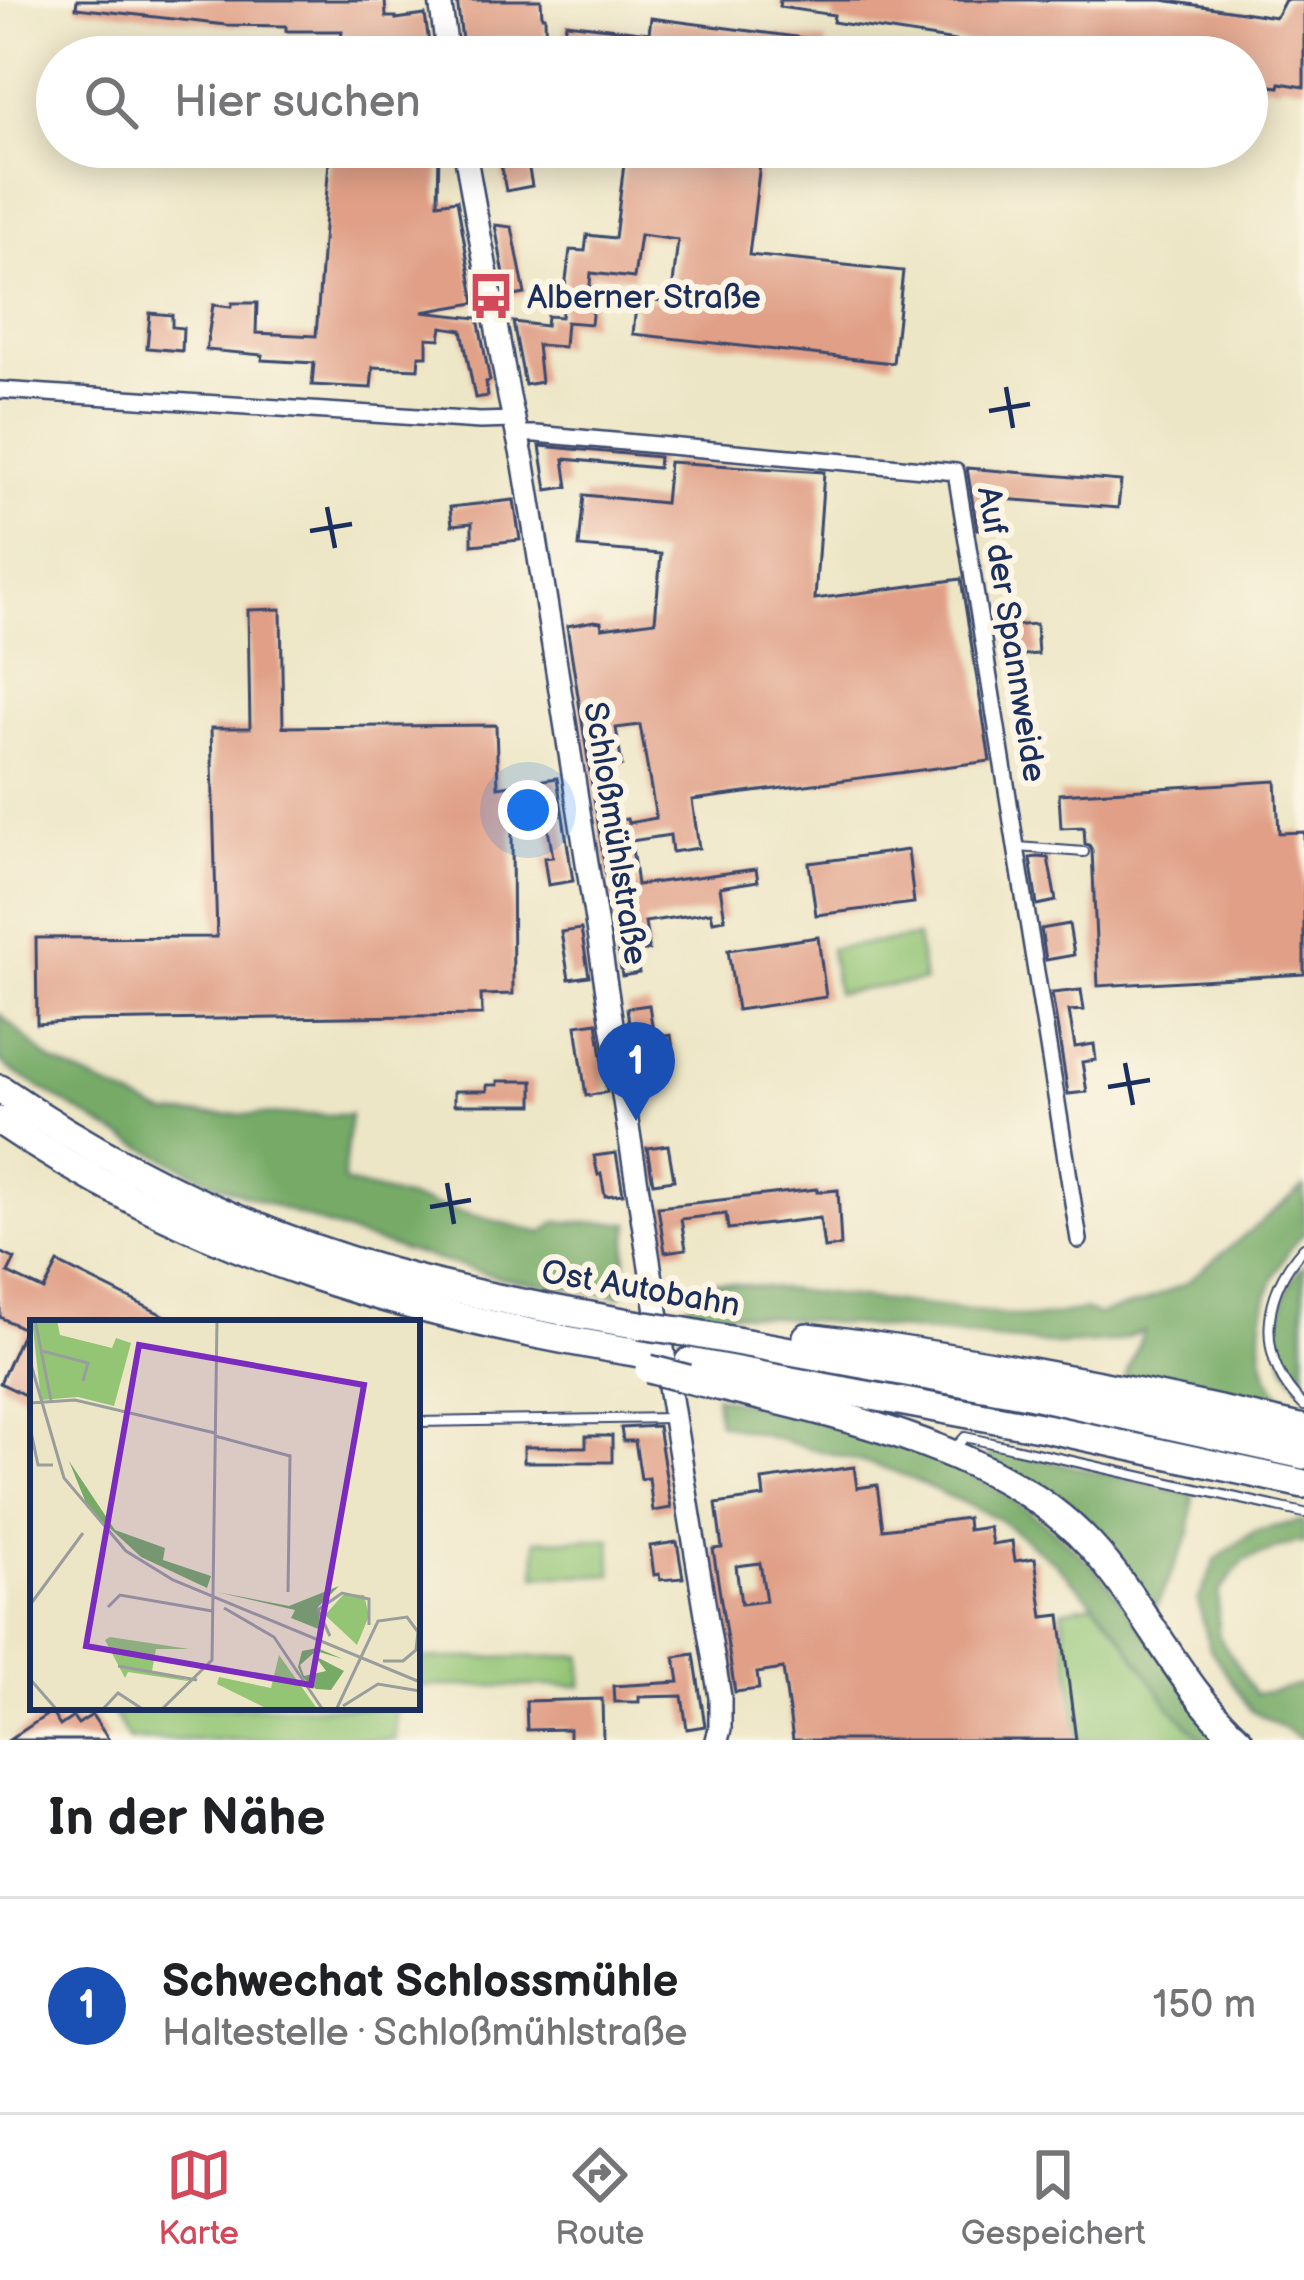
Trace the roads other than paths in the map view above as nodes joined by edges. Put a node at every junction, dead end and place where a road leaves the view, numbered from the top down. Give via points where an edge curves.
1 (440, 0) edge
2 (445, 36) edge
3 (468, 168) edge
4 (0, 390) edge
5 (516, 427) junction
6 (1017, 847) junction
7 (1084, 852) dead end
8 (0, 1089) edge
9 (0, 1121) edge
10 (1078, 1240) dead end
11 (1304, 1247) edge
12 (680, 1331) junction
13 (686, 1370) junction
14 (1304, 1406) edge
15 (673, 1418) junction
16 (420, 1422) edge
17 (1304, 1429) edge
18 (949, 1454) junction
19 (1304, 1455) edge
20 (1304, 1484) edge
21 (1304, 1513) edge
22 (717, 1740) edge
23 (1239, 1740) edge

1 - 2 street
3 - 5 street, Schloßmühlstraße
4 - 5 street
5 - 6 street, Auf der Spannweide via 956,472
5 - 15 street, Schloßmühlstraße
6 - 7 lane
6 - 10 street, Auf der Spannweide
8 - 12 highway, Ost Autobahn, bridge via 129,1168 323,1252 442,1286
9 - 13 highway, Ost Autobahn via 123,1195 274,1264 396,1303
11 - 14 lane via 1269,1311 1278,1370
12 - 17 highway via 734,1327 901,1349
12 - 19 highway, Ost Autobahn via 1033,1395
13 - 18 highway
13 - 20 highway, Ost Autobahn via 1045,1428
15 - 16 lane
15 - 22 street, Schloßmühlstraße via 720,1696
18 - 21 lane via 965,1437
18 - 23 highway via 1001,1477 1087,1541 1192,1691

